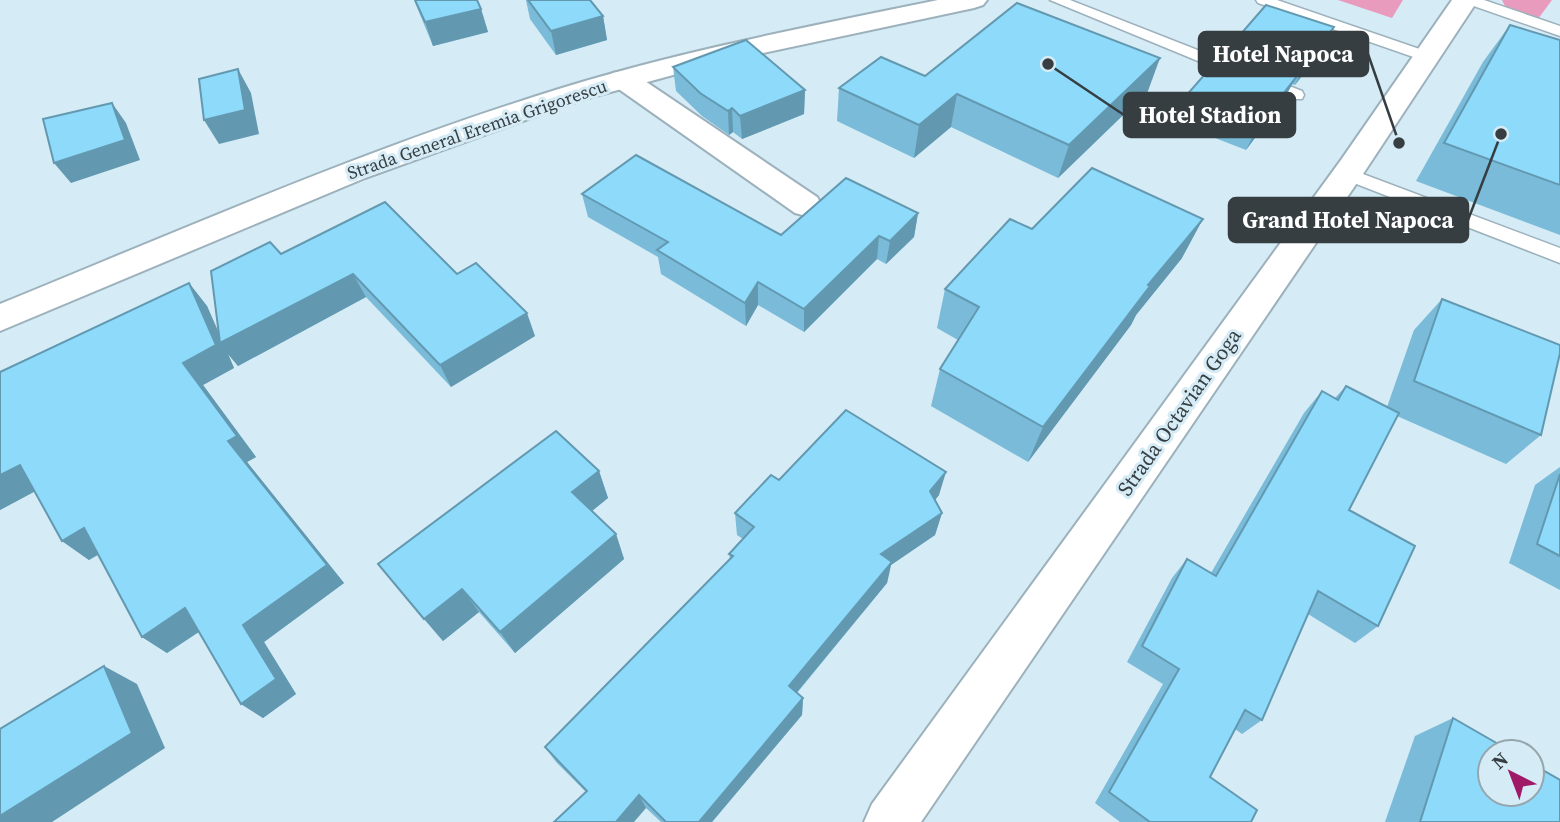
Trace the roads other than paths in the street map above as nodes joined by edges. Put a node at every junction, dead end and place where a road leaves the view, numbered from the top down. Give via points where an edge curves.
1 (974, 0) edge
2 (1057, 0) edge
3 (1263, 0) edge
4 (1468, 0) edge
5 (1560, 31) edge
6 (1428, 57) junction
7 (623, 79) junction
8 (1296, 94) edge
9 (1347, 174) junction
10 (806, 205) dead end
11 (1560, 256) edge
12 (0, 318) edge
13 (890, 822) edge

1 - 7 main road, Strada General Eremia Grigorescu
2 - 8 lane
3 - 6 lane
4 - 5 lane
4 - 6 main road, Strada Octavian Goga
6 - 9 main road, Strada Octavian Goga
7 - 10 main road
7 - 12 main road, Strada General Eremia Grigorescu via 402,153
9 - 11 lane
9 - 13 main road, Strada Octavian Goga

